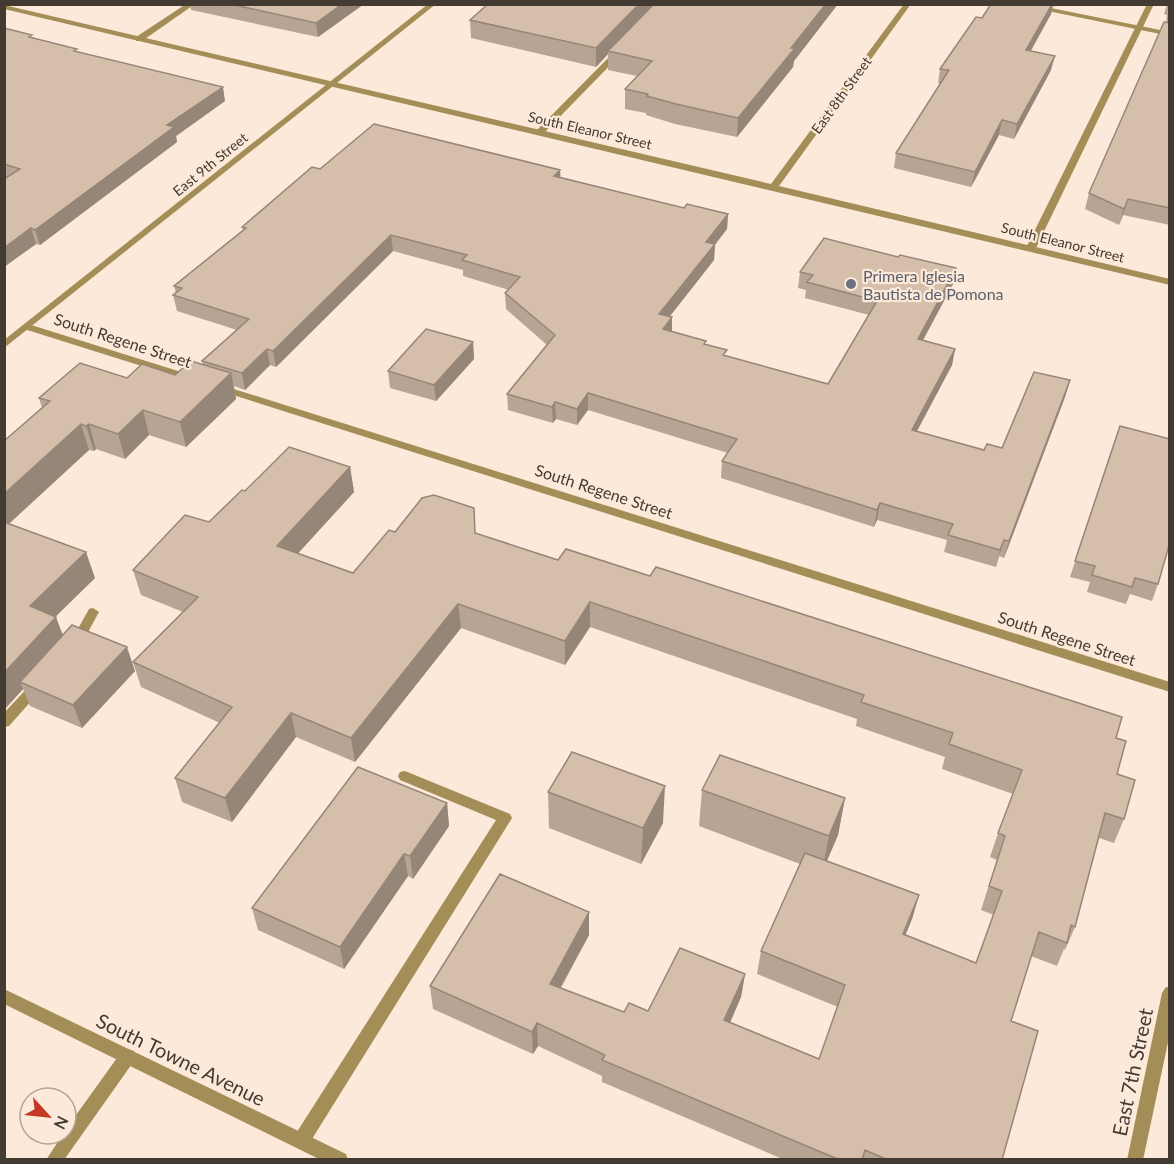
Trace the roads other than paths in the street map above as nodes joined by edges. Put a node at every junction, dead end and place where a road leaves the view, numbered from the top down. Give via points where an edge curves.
1 (192, 4) edge
2 (433, 4) edge
3 (908, 4) edge
4 (1017, 4) edge
5 (1151, 4) edge
6 (4, 7) edge
7 (1140, 28) junction
8 (1170, 34) edge
9 (139, 39) junction
10 (626, 45) edge
11 (330, 86) junction
12 (538, 133) junction
13 (774, 186) junction
14 (1031, 248) junction
15 (1170, 282) edge
16 (28, 327) junction
17 (4, 345) edge
18 (93, 612) dead end
19 (65, 654) edge
20 (43, 680) edge
21 (1170, 687) edge
22 (4, 722) edge
23 (405, 776) dead end
24 (1170, 993) edge
25 (4, 996) edge
26 (128, 1056) junction
27 (301, 1141) junction
28 (54, 1160) edge
29 (340, 1160) edge
30 (1135, 1160) edge

1 - 9 street
2 - 11 street, East 9th Street
3 - 13 street, East 8th Street
4 - 7 street
5 - 7 street
6 - 9 street, South Eleanor Street
7 - 8 street
7 - 14 street
9 - 11 street, South Eleanor Street
10 - 12 street
11 - 12 street, South Eleanor Street
11 - 16 street, East 9th Street
12 - 13 street, South Eleanor Street
13 - 14 street, South Eleanor Street
14 - 15 street, South Eleanor Street
16 - 17 street, East 9th Street
16 - 21 street, South Regene Street
18 - 19 street via 81,638
20 - 22 street
23 - 27 street via 505,818
24 - 30 street, East 7th Street
25 - 26 street, South Towne Avenue
26 - 27 street, South Towne Avenue
26 - 28 street
27 - 29 street, South Towne Avenue

